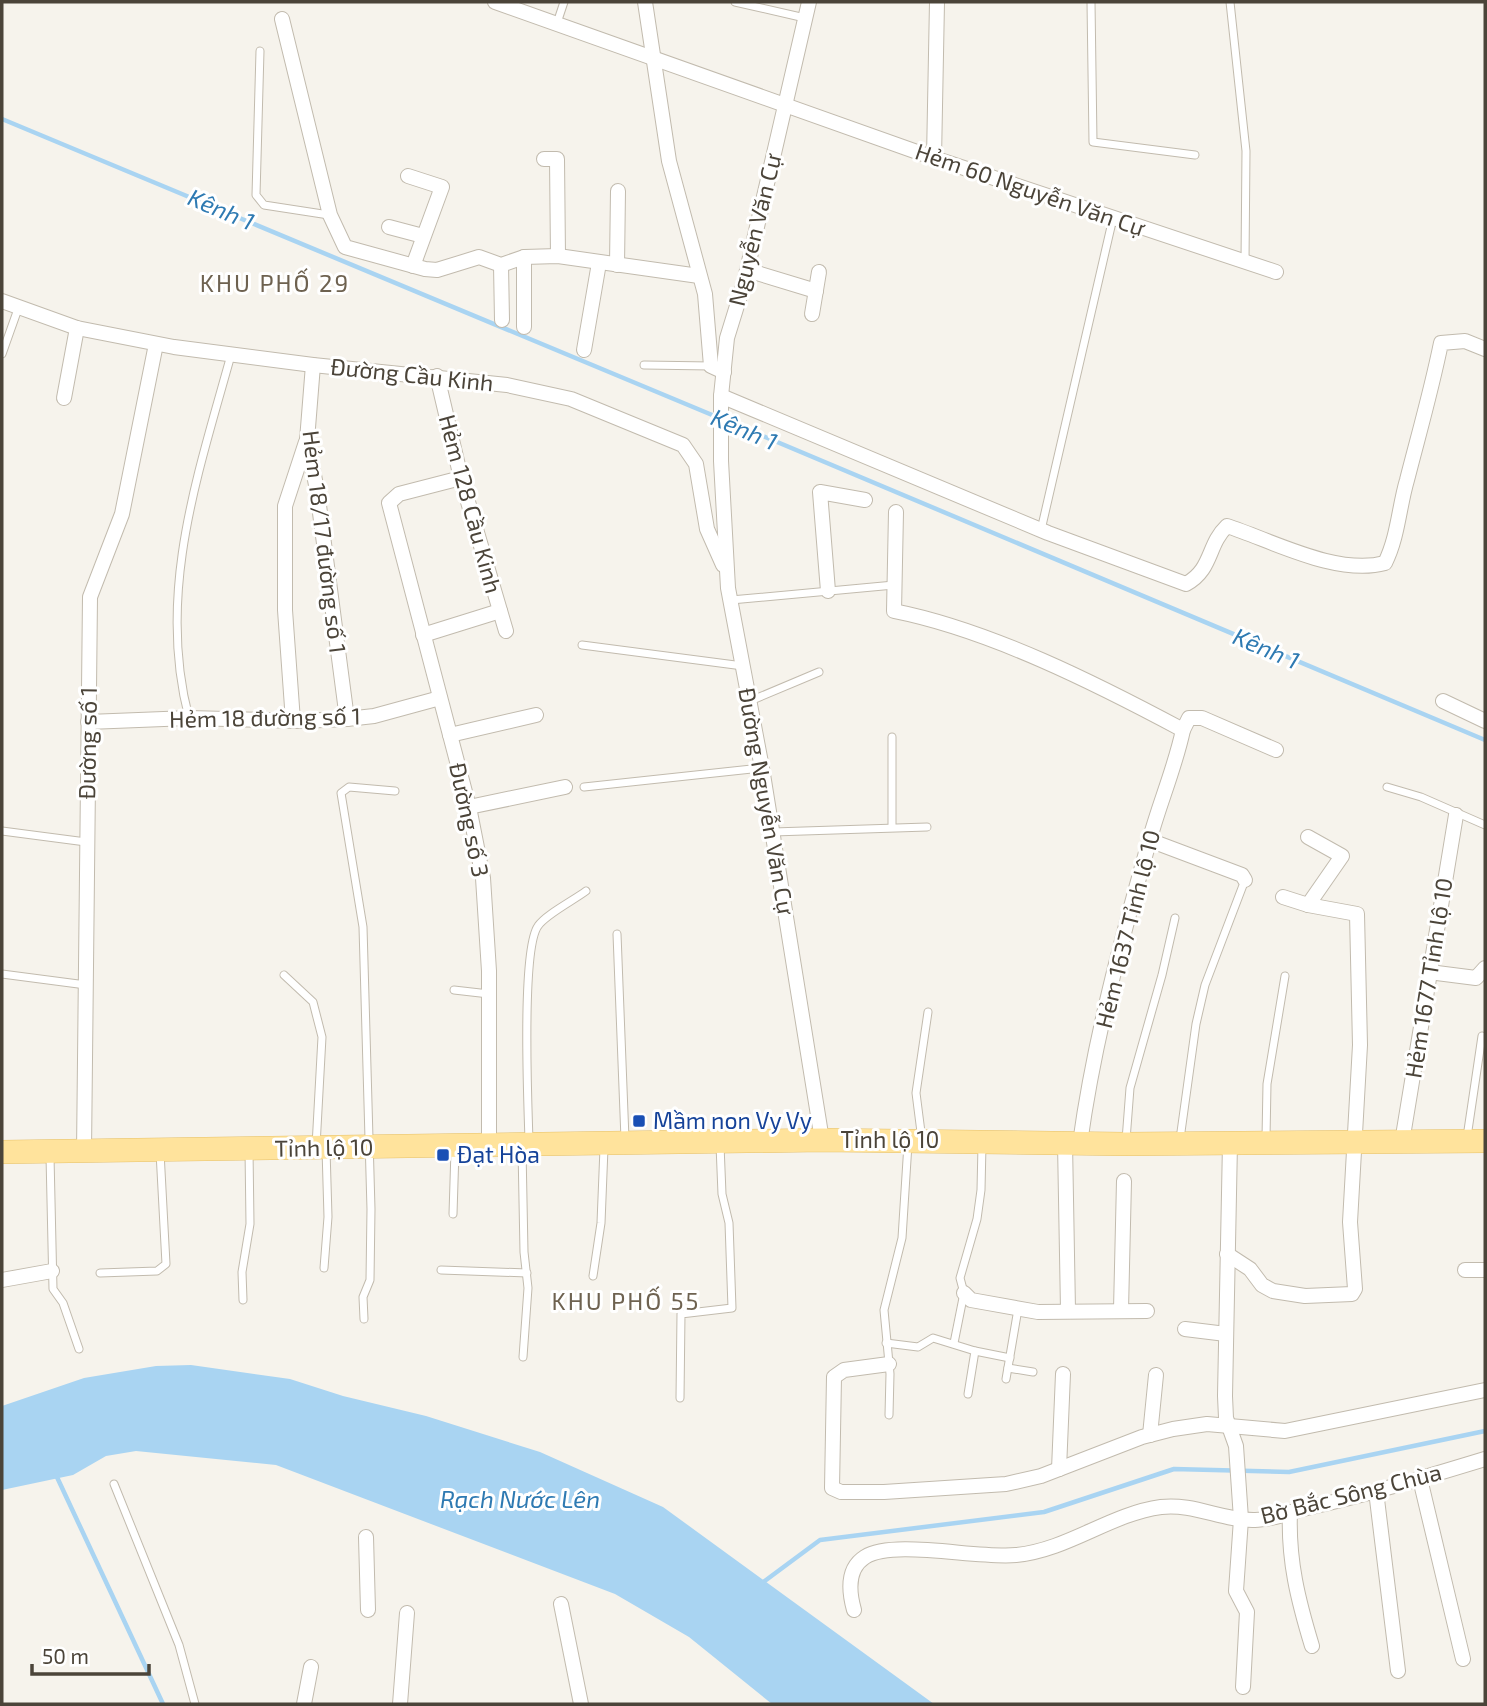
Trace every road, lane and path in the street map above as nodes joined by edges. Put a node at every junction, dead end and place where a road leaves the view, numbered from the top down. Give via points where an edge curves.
1 (495, 2) edge
2 (564, 2) edge
3 (645, 2) edge
4 (735, 2) edge
5 (809, 2) edge
6 (937, 2) edge
7 (1091, 2) edge
8 (1230, 2) edge
9 (805, 18) junction
10 (282, 19) dead end
11 (557, 23) junction
12 (260, 51) dead end
13 (653, 56) junction
14 (786, 103) junction
15 (1195, 155) dead end
16 (934, 158) junction
17 (544, 159) dead end
18 (408, 176) dead end
19 (618, 191) dead end
20 (330, 215) junction
21 (1113, 218) junction
22 (390, 227) dead end
23 (423, 236) junction
24 (558, 256) junction
25 (524, 257) junction
26 (1245, 262) junction
27 (598, 263) junction
28 (501, 265) junction
29 (617, 265) junction
30 (413, 266) junction
31 (747, 270) junction
32 (819, 272) dead end
33 (1276, 272) dead end
34 (699, 276) junction
35 (816, 291) junction
36 (2, 301) edge
37 (18, 309) junction
38 (812, 314) dead end
39 (502, 320) dead end
40 (524, 327) dead end
41 (76, 328) junction
42 (156, 344) junction
43 (1485, 349) edge
44 (584, 350) dead end
45 (2, 354) edge
46 (231, 355) junction
47 (644, 365) dead end
48 (313, 366) junction
49 (718, 369) junction
50 (437, 376) junction
51 (721, 396) junction
52 (64, 398) dead end
53 (307, 440) junction
54 (721, 461) joint
55 (461, 478) junction
56 (865, 500) dead end
57 (896, 512) dead end
58 (1041, 530) junction
59 (727, 572) junction
60 (895, 585) junction
61 (828, 591) junction
62 (731, 600) junction
63 (500, 611) junction
64 (506, 631) dead end
65 (423, 635) junction
66 (582, 645) dead end
67 (743, 666) junction
68 (819, 673) dead end
69 (440, 698) junction
70 (750, 701) junction
71 (1443, 701) dead end
72 (536, 715) dead end
73 (189, 718) junction
74 (347, 719) junction
75 (293, 721) junction
76 (1485, 721) edge
77 (88, 722) junction
78 (1186, 724) junction
79 (450, 734) junction
80 (892, 737) dead end
81 (1276, 750) dead end
82 (762, 768) junction
83 (584, 787) dead end
84 (1387, 787) dead end
85 (565, 788) dead end
86 (395, 791) dead end
87 (469, 807) junction
88 (1457, 815) junction
89 (1485, 825) edge
90 (892, 827) junction
91 (927, 827) dead end
92 (2, 831) edge
93 (772, 832) junction
94 (1308, 837) dead end
95 (1149, 840) junction
96 (86, 842) junction
97 (1245, 880) joint
98 (586, 891) dead end
99 (1283, 897) dead end
100 (1308, 905) junction
101 (1174, 918) dead end
102 (617, 934) dead end
103 (1485, 968) edge
104 (1429, 972) junction
105 (2, 974) edge
106 (284, 975) dead end
107 (1285, 976) dead end
108 (86, 985) junction
109 (454, 990) dead end
110 (489, 994) junction
111 (928, 1012) dead end
112 (1482, 1036) dead end
113 (822, 1140) junction
114 (915, 1140) junction
115 (982, 1141) junction
116 (1476, 1141) edge
117 (720, 1142) junction
118 (1355, 1142) junction
119 (1402, 1142) junction
120 (1072, 1143) junction
121 (1230, 1143) junction
122 (1266, 1143) junction
123 (614, 1144) junction
124 (1125, 1144) junction
125 (1180, 1144) junction
126 (526, 1145) junction
127 (455, 1146) junction
128 (489, 1146) junction
129 (321, 1148) junction
130 (368, 1148) junction
131 (248, 1150) junction
132 (160, 1151) junction
133 (2, 1152) edge
134 (50, 1152) junction
135 (84, 1152) junction
136 (1124, 1181) dead end
137 (453, 1214) dead end
138 (1227, 1254) junction
139 (324, 1268) dead end
140 (1465, 1269) dead end
141 (441, 1270) dead end
142 (1485, 1270) edge
143 (52, 1271) junction
144 (100, 1273) dead end
145 (527, 1273) junction
146 (593, 1276) dead end
147 (2, 1280) edge
148 (964, 1293) junction
149 (243, 1300) dead end
150 (1018, 1309) junction
151 (1068, 1310) junction
152 (1121, 1310) junction
153 (1147, 1311) dead end
154 (364, 1319) dead end
155 (1185, 1329) dead end
156 (1226, 1334) junction
157 (887, 1343) junction
158 (954, 1343) junction
159 (79, 1349) dead end
160 (975, 1351) junction
161 (523, 1357) dead end
162 (1010, 1358) junction
163 (889, 1364) junction
164 (1008, 1368) junction
165 (1033, 1372) dead end
166 (1063, 1374) dead end
167 (1156, 1375) dead end
168 (1006, 1379) dead end
169 (1485, 1390) edge
170 (968, 1394) dead end
171 (680, 1398) dead end
172 (889, 1415) dead end
173 (1230, 1427) junction
174 (1150, 1435) junction
175 (1485, 1459) edge
176 (1059, 1469) junction
177 (1420, 1479) junction
178 (114, 1484) dead end
179 (1376, 1491) junction
180 (1290, 1512) junction
181 (1241, 1518) junction
182 (366, 1537) dead end
183 (561, 1604) dead end
184 (368, 1610) dead end
185 (854, 1610) dead end
186 (407, 1613) dead end
187 (1312, 1646) dead end
188 (1463, 1659) dead end
189 (311, 1667) dead end
190 (1398, 1671) dead end
191 (1243, 1687) dead end
192 (195, 1704) edge
193 (304, 1704) edge
194 (400, 1704) edge
195 (581, 1704) edge

1 - 11 street, Hẻm 60 Nguyễn Văn Cự
2 - 11 lane
3 - 13 street
4 - 9 lane
5 - 9 street, Nguyễn Văn Cự
6 - 16 street
7 - 15 lane via 1093,142
8 - 26 lane via 1246,151
9 - 14 street, Nguyễn Văn Cự
10 - 20 street
11 - 13 street, Hẻm 60 Nguyễn Văn Cự
12 - 20 lane via 256,195 264,205
13 - 14 street, Hẻm 60 Nguyễn Văn Cự
13 - 34 street via 669,161
14 - 16 street, Hẻm 60 Nguyễn Văn Cự
14 - 31 street, Nguyễn Văn Cự
16 - 21 street, Hẻm 60 Nguyễn Văn Cự
17 - 24 street via 557,159
18 - 23 street via 442,187
19 - 29 street
20 - 30 street via 345,247
21 - 26 street, Hẻm 60 Nguyễn Văn Cự
21 - 58 lane
22 - 23 street
23 - 30 street
24 - 25 street
24 - 27 street
25 - 28 street
25 - 40 street
26 - 33 street, Hẻm 60 Nguyễn Văn Cự
27 - 29 street
27 - 44 street
28 - 30 street via 479,257 437,270
28 - 39 street
29 - 34 street
31 - 35 street
31 - 49 street, Nguyễn Văn Cự
32 - 35 street
34 - 49 street
35 - 38 street
36 - 37 street, Đường Cầu Kinh
37 - 41 street, Đường Cầu Kinh
37 - 45 lane
41 - 42 street, Đường Cầu Kinh
41 - 52 street
42 - 46 street, Đường Cầu Kinh
42 - 77 street, Đường số 1 via 122,514 90,597
43 - 58 street via 1465,341 1441,344 1428,409 1385,563 1375,566 1311,559 1227,526 1199,576 1186,584
46 - 48 street, Đường Cầu Kinh
46 - 73 lane via 188,511 182,550 176,660
47 - 49 lane
48 - 50 street, Đường Cầu Kinh
48 - 53 street, Hẻm 18/17 đường số 1
49 - 51 street, Nguyễn Văn Cự
50 - 55 street, Hẻm 128 Cầu Kinh
50 - 59 street, Đường Cầu Kinh via 571,399 683,445 696,464 707,529
51 - 54 street, Nguyễn Văn Cự
51 - 58 street
53 - 74 street, Hẻm 18/17 đường số 1
53 - 75 street via 285,506 285,610
54 - 59 street, Đường Nguyễn Văn Cự
55 - 63 street, Hẻm 128 Cầu Kinh
55 - 65 street, Đường số 3 via 399,494 389,503
56 - 61 street via 820,492
57 - 60 street
59 - 62 street, Đường Nguyễn Văn Cự
60 - 61 lane
60 - 78 street via 894,611 1000,646
61 - 62 lane
62 - 67 street, Đường Nguyễn Văn Cự
63 - 64 street, Hẻm 128 Cầu Kinh
63 - 65 street
65 - 69 street, Đường số 3
66 - 67 lane
67 - 70 street, Đường Nguyễn Văn Cự
68 - 70 lane
69 - 74 street, Hẻm 18 đường số 1
69 - 79 street, Đường số 3
70 - 82 street, Đường Nguyễn Văn Cự
71 - 76 street
72 - 79 street
73 - 75 street, Hẻm 18 đường số 1
73 - 77 street, Hẻm 18 đường số 1
74 - 75 street, Hẻm 18 đường số 1
77 - 96 street, Đường số 1
78 - 81 street via 1202,718
78 - 95 street, Hẻm 1637 Tỉnh lộ 10
79 - 87 street, Đường số 3
80 - 90 lane
82 - 83 lane
82 - 93 street, Đường Nguyễn Văn Cự
84 - 88 lane
85 - 87 street
86 - 130 lane via 349,787 341,793 363,927
87 - 110 street, Đường số 3 via 482,878
88 - 89 lane
88 - 104 street, Hẻm 1677 Tỉnh lộ 10
90 - 91 lane
90 - 93 lane
92 - 96 lane
93 - 113 street, Đường Nguyễn Văn Cự
94 - 100 street via 1342,856
95 - 97 street
95 - 120 street, Hẻm 1637 Tỉnh lộ 10
96 - 108 street, Đường số 1
97 - 125 lane via 1205,985
98 - 126 lane via 538,926 532,947 527,992
99 - 100 street
100 - 118 street via 1357,914 1360,1045
101 - 124 lane via 1163,975 1130,1088
102 - 123 lane
103 - 104 street via 1476,978
104 - 119 street, Hẻm 1677 Tỉnh lộ 10
105 - 108 lane
106 - 129 lane via 313,1002 322,1037
107 - 122 lane via 1267,1084
108 - 135 street, Đường số 1
109 - 110 lane
110 - 128 street, Đường số 3
111 - 114 lane via 916,1093
112 - 116 lane
113 - 114 main road, Tỉnh lộ 10
113 - 117 main road, Tỉnh lộ 10
114 - 115 main road, Tỉnh lộ 10
114 - 157 lane via 902,1237 884,1310
115 - 120 main road, Tỉnh lộ 10
115 - 148 lane via 977,1219 960,1278
116 - 119 main road, Tỉnh lộ 10
117 - 123 main road, Tỉnh lộ 10
117 - 171 lane via 732,1308 681,1314
118 - 119 main road, Tỉnh lộ 10
118 - 122 main road, Tỉnh lộ 10
118 - 138 street via 1352,1294 1305,1296 1273,1291
120 - 124 main road, Tỉnh lộ 10
120 - 151 street, Hẻm 1637 Tỉnh lộ 10
121 - 122 main road, Tỉnh lộ 10
121 - 125 main road, Tỉnh lộ 10
121 - 138 street
123 - 126 main road, Tỉnh lộ 10
123 - 146 lane
124 - 125 main road, Tỉnh lộ 10
126 - 128 main road, Tỉnh lộ 10
126 - 145 lane
127 - 128 main road, Tỉnh lộ 10
127 - 130 main road, Tỉnh lộ 10
127 - 137 lane
129 - 130 main road, Tỉnh lộ 10
129 - 131 main road, Tỉnh lộ 10
129 - 139 lane via 328,1217
130 - 154 lane via 371,1254
131 - 132 main road, Tỉnh lộ 10
131 - 149 lane via 250,1224 242,1272
132 - 135 main road, Tỉnh lộ 10
132 - 144 lane via 166,1264 157,1271
133 - 134 main road, Tỉnh lộ 10
134 - 135 main road, Tỉnh lộ 10
134 - 143 lane
136 - 152 street
138 - 156 street
140 - 142 street
141 - 145 lane
143 - 147 street
143 - 159 lane via 53,1289 63,1303
145 - 161 lane
148 - 150 street via 971,1300
148 - 158 lane
150 - 151 street
150 - 162 lane
151 - 152 street
152 - 153 street
155 - 156 street
156 - 173 street via 1224,1396
157 - 158 lane via 918,1347 933,1338
157 - 163 lane
158 - 160 lane
160 - 162 lane
160 - 170 lane
162 - 164 lane
163 - 172 lane
163 - 176 street via 844,1370 834,1377 832,1488 841,1492 1006,1483
164 - 165 lane
164 - 168 lane
166 - 176 street
167 - 174 street
169 - 173 street via 1285,1431
173 - 174 street via 1207,1424
173 - 181 street via 1236,1446
174 - 176 street
175 - 177 street, Bờ Bắc Sông Chùa
177 - 179 street, Bờ Bắc Sông Chùa
177 - 188 street
178 - 192 lane via 178,1645
179 - 180 street, Bờ Bắc Sông Chùa
179 - 190 street
180 - 181 street, Bờ Bắc Sông Chùa via 1257,1520
180 - 187 street via 1288,1545 1294,1588
181 - 185 street, Bờ Bắc Sông Chùa via 1163,1507 1133,1514 1050,1548 1017,1555 972,1557 882,1550 863,1558 854,1569 849,1590
181 - 191 street via 1235,1576 1236,1591 1247,1612
182 - 184 street
183 - 195 street
186 - 194 street
189 - 193 street

